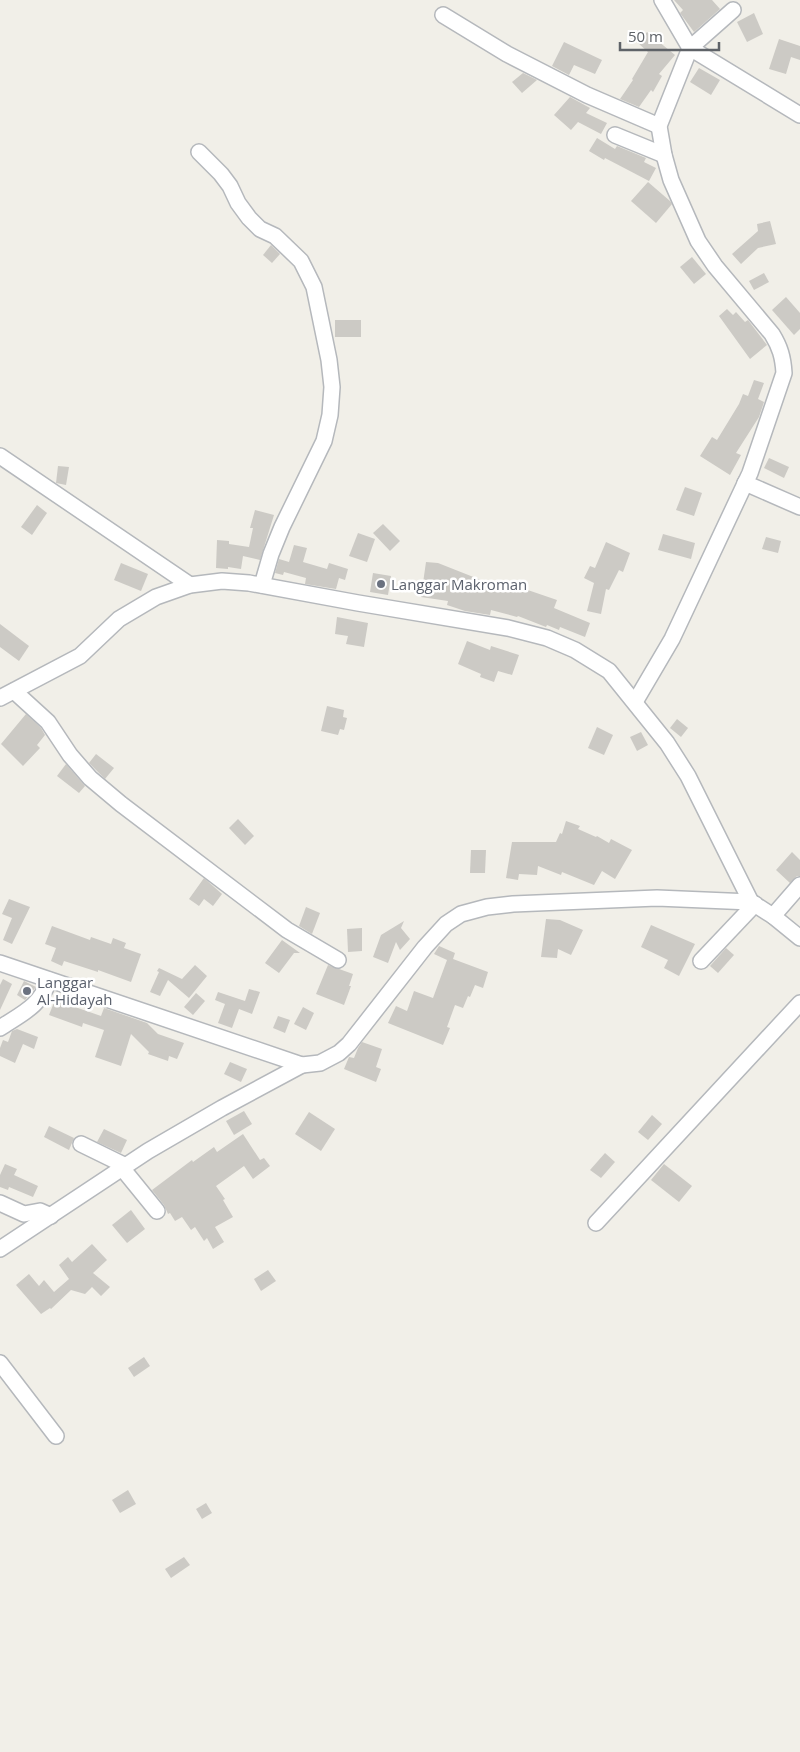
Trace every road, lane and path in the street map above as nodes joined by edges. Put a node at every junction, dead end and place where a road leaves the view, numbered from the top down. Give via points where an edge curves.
1 (662, 0) edge
2 (733, 10) dead end
3 (443, 15) dead end
4 (690, 48) junction
5 (800, 115) edge
6 (659, 126) junction
7 (615, 135) dead end
8 (199, 152) dead end
9 (664, 155) junction
10 (0, 456) edge
11 (744, 484) junction
12 (800, 507) edge
13 (190, 585) junction
14 (262, 585) junction
15 (14, 691) junction
16 (0, 698) edge
17 (635, 702) junction
18 (800, 885) edge
19 (753, 903) junction
20 (773, 916) junction
21 (800, 938) edge
22 (338, 960) dead end
23 (701, 961) dead end
24 (0, 963) edge
25 (49, 980) junction
26 (800, 1003) edge
27 (0, 1028) edge
28 (302, 1065) junction
29 (81, 1144) dead end
30 (124, 1167) junction
31 (0, 1203) edge
32 (157, 1212) dead end
33 (51, 1216) junction
34 (596, 1223) dead end
35 (0, 1249) edge
36 (0, 1363) edge
37 (56, 1436) dead end

1 - 4 street
2 - 4 street
3 - 6 street via 507,54 587,95
4 - 5 street
4 - 6 street
6 - 9 street
7 - 9 street
8 - 14 street via 221,174 249,218 260,229 275,236 301,261 314,287 329,360 332,387 324,442 282,527
9 - 11 street via 671,180 698,240 715,266 772,334 783,358 784,373 780,387
10 - 13 street
11 - 12 street
11 - 17 street via 672,638
13 - 14 street via 222,580
13 - 15 street via 156,596 119,619 80,656
14 - 17 street via 508,628 547,638 575,650 609,671
15 - 16 street
15 - 22 street via 48,722 90,778 121,804 287,930
17 - 19 street via 688,776
18 - 20 street
19 - 20 street
19 - 23 street
19 - 28 street via 657,898 550,902 487,907 461,914 446,924 425,947 349,1044 330,1059
20 - 21 street
24 - 25 street
25 - 27 street via 37,1002
25 - 28 street
26 - 34 street
28 - 30 street
29 - 30 street
30 - 32 street
30 - 33 street
31 - 33 street via 24,1214 40,1211
33 - 35 street
36 - 37 street

